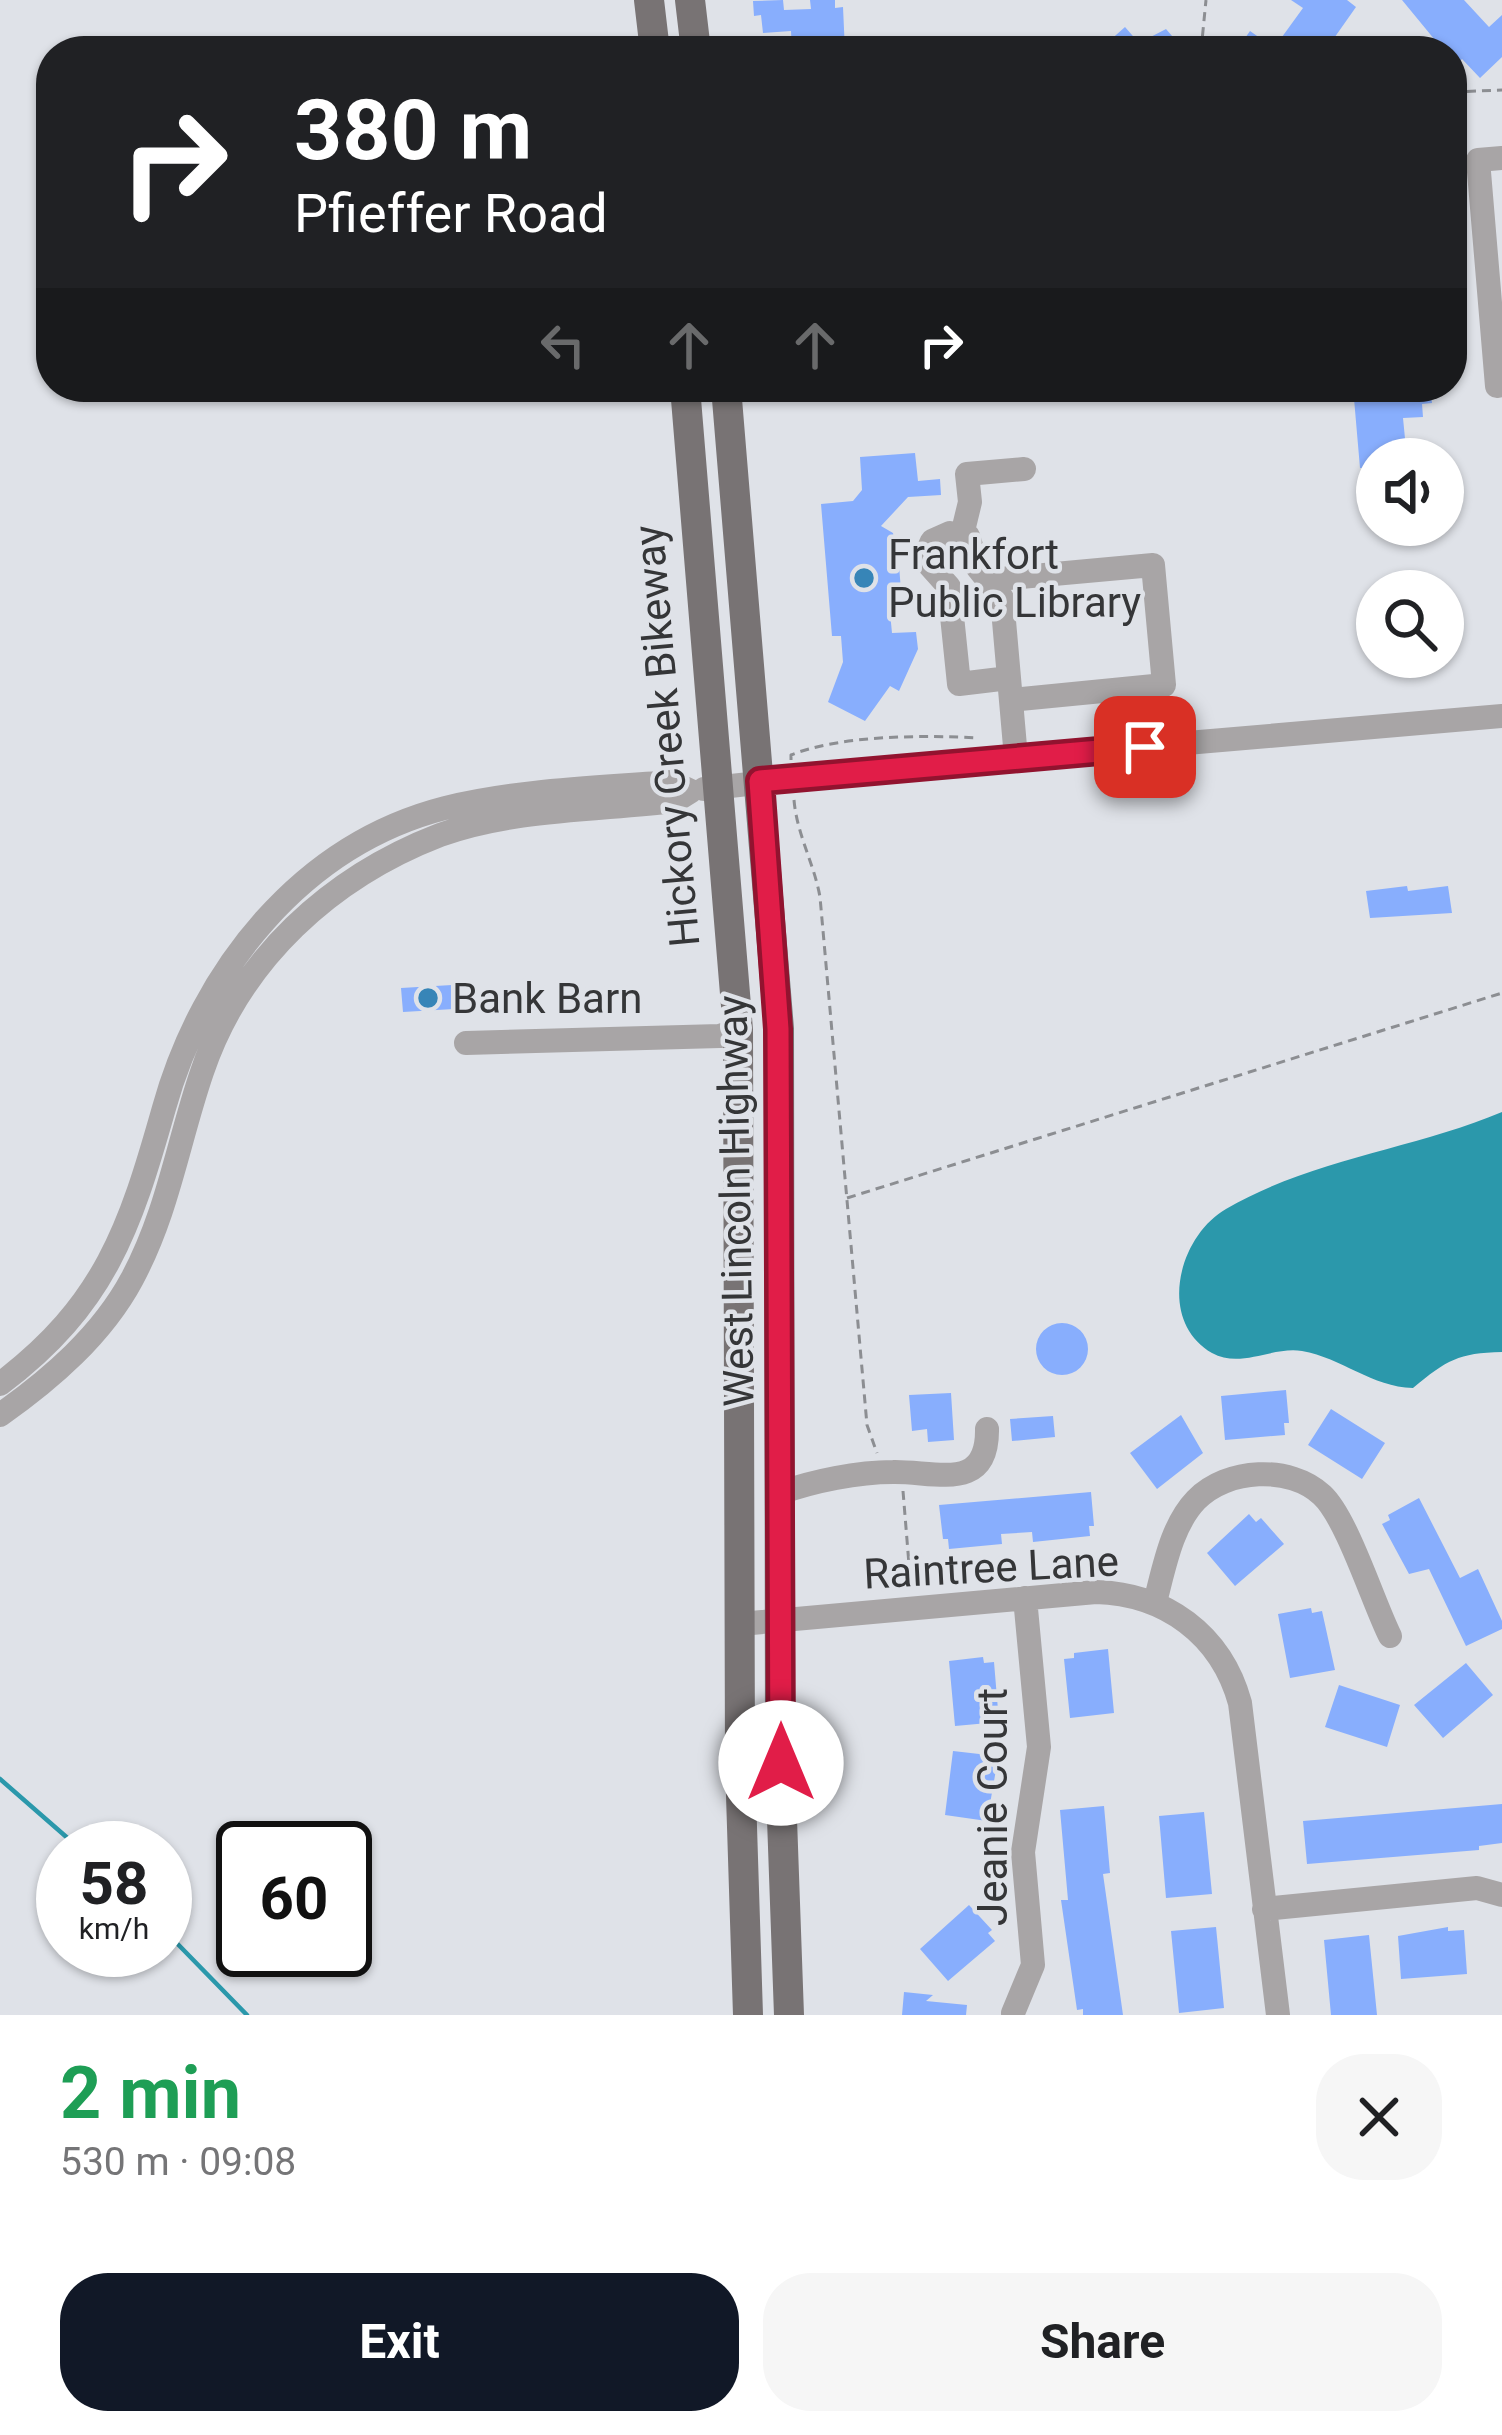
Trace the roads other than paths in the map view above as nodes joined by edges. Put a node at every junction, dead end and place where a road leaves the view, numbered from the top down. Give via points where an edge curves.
1 (649, 0) edge
2 (689, 0) edge
3 (654, 36) edge
4 (694, 36) edge
5 (1502, 158) edge
6 (1493, 239) edge
7 (1502, 386) edge
8 (686, 402) edge
9 (727, 402) edge
10 (1024, 469) dead end
11 (962, 535) junction
12 (983, 574) junction
13 (949, 586) junction
14 (1010, 689) junction
15 (1502, 716) edge
16 (1015, 749) junction
17 (760, 781) junction
18 (706, 789) junction
19 (738, 1030) junction
20 (466, 1043) dead end
21 (0, 1384) edge
22 (0, 1415) edge
23 (987, 1429) dead end
24 (780, 1493) junction
25 (1025, 1598) junction
26 (1155, 1602) junction
27 (780, 1620) junction
28 (740, 1624) junction
29 (1390, 1636) dead end
30 (1502, 1894) edge
31 (1264, 1909) junction
32 (1013, 2012) edge
33 (748, 2015) edge
34 (789, 2015) edge
35 (1278, 2015) edge

1 - 3 main road
2 - 4 main road
5 - 6 street via 1478,160
6 - 7 street
8 - 18 main road, West Lincoln Highway
9 - 17 main road, West Lincoln Highway
10 - 11 street via 967,474
11 - 12 street
11 - 13 street via 932,541 924,559
12 - 13 street
12 - 14 street via 1002,598
12 - 14 street via 1153,566 1164,685
13 - 14 street via 958,684
14 - 16 street
15 - 16 street
16 - 17 street
17 - 18 street
17 - 24 main road, West Lincoln Highway via 778,1029
18 - 19 main road, West Lincoln Highway
18 - 21 street via 672,782 440,809 364,842 286,898 220,973 194,1020 141,1192 108,1267 35,1358
18 - 22 street via 674,801 443,834 338,888 289,930 224,1020 160,1221 130,1283 48,1381
19 - 20 street
19 - 28 main road, West Lincoln Highway
23 - 24 street via 987,1451 975,1467 952,1476 892,1472
24 - 27 main road, West Lincoln Highway
25 - 26 street, Raintree Lane via 1096,1592
25 - 27 street, Raintree Lane
25 - 32 street, Jeanie Court via 1039,1748 1023,1852 1033,1965
26 - 29 street via 1172,1542 1198,1498 1250,1475 1278,1474 1322,1495 1336,1514
26 - 31 street, Raintree Lane via 1208,1640 1235,1686
27 - 28 street, Raintree Lane
27 - 34 main road, West Lincoln Highway
28 - 33 main road, West Lincoln Highway
30 - 31 street via 1477,1888
31 - 35 street, Raintree Lane

